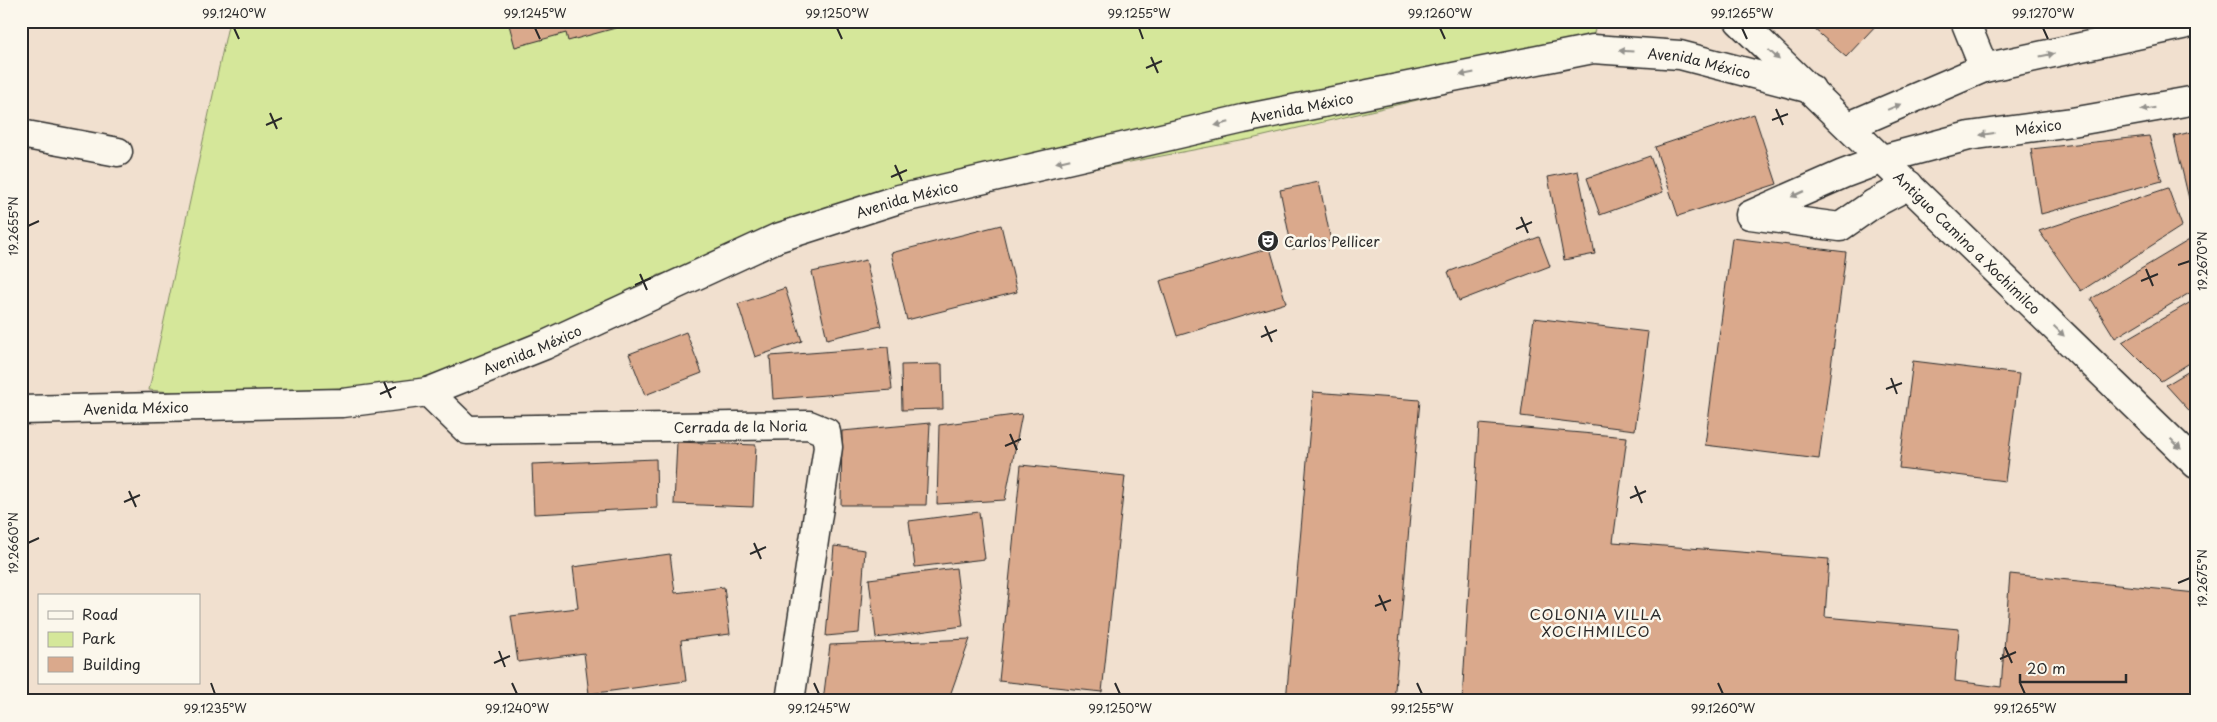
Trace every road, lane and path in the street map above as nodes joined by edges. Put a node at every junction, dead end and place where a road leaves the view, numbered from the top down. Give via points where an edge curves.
1 (1739, 21) edge
2 (1965, 21) edge
3 (2196, 22) edge
4 (1984, 68) junction
5 (1811, 89) junction
6 (2196, 100) edge
7 (1849, 126) junction
8 (21, 134) edge
9 (118, 152) dead end
10 (1883, 159) junction
11 (1909, 185) junction
12 (428, 392) junction
13 (21, 410) edge
14 (2196, 464) edge
15 (790, 701) edge

1 -> 5 street, Antiguo Camino a Xochimilco
2 - 4 street
4 -> 3 street
7 -> 4 street
5 - 7 street, Antiguo Camino a Xochimilco
5 -> 12 street, Avenida México via 1680,55 1593,49 1242,119 899,199 777,238 545,345
6 -> 10 street, México via 1969,136
7 - 10 street, Antiguo Camino a Xochimilco
8 - 9 street
10 - 11 street, Antiguo Camino a Xochimilco
10 -> 11 street, México via 1750,215 1840,227
11 -> 14 street, Antiguo Camino a Xochimilco
12 - 13 street, Avenida México via 343,403
12 - 15 street, Cerrada de la Noria via 468,430 809,425 826,432 828,447

